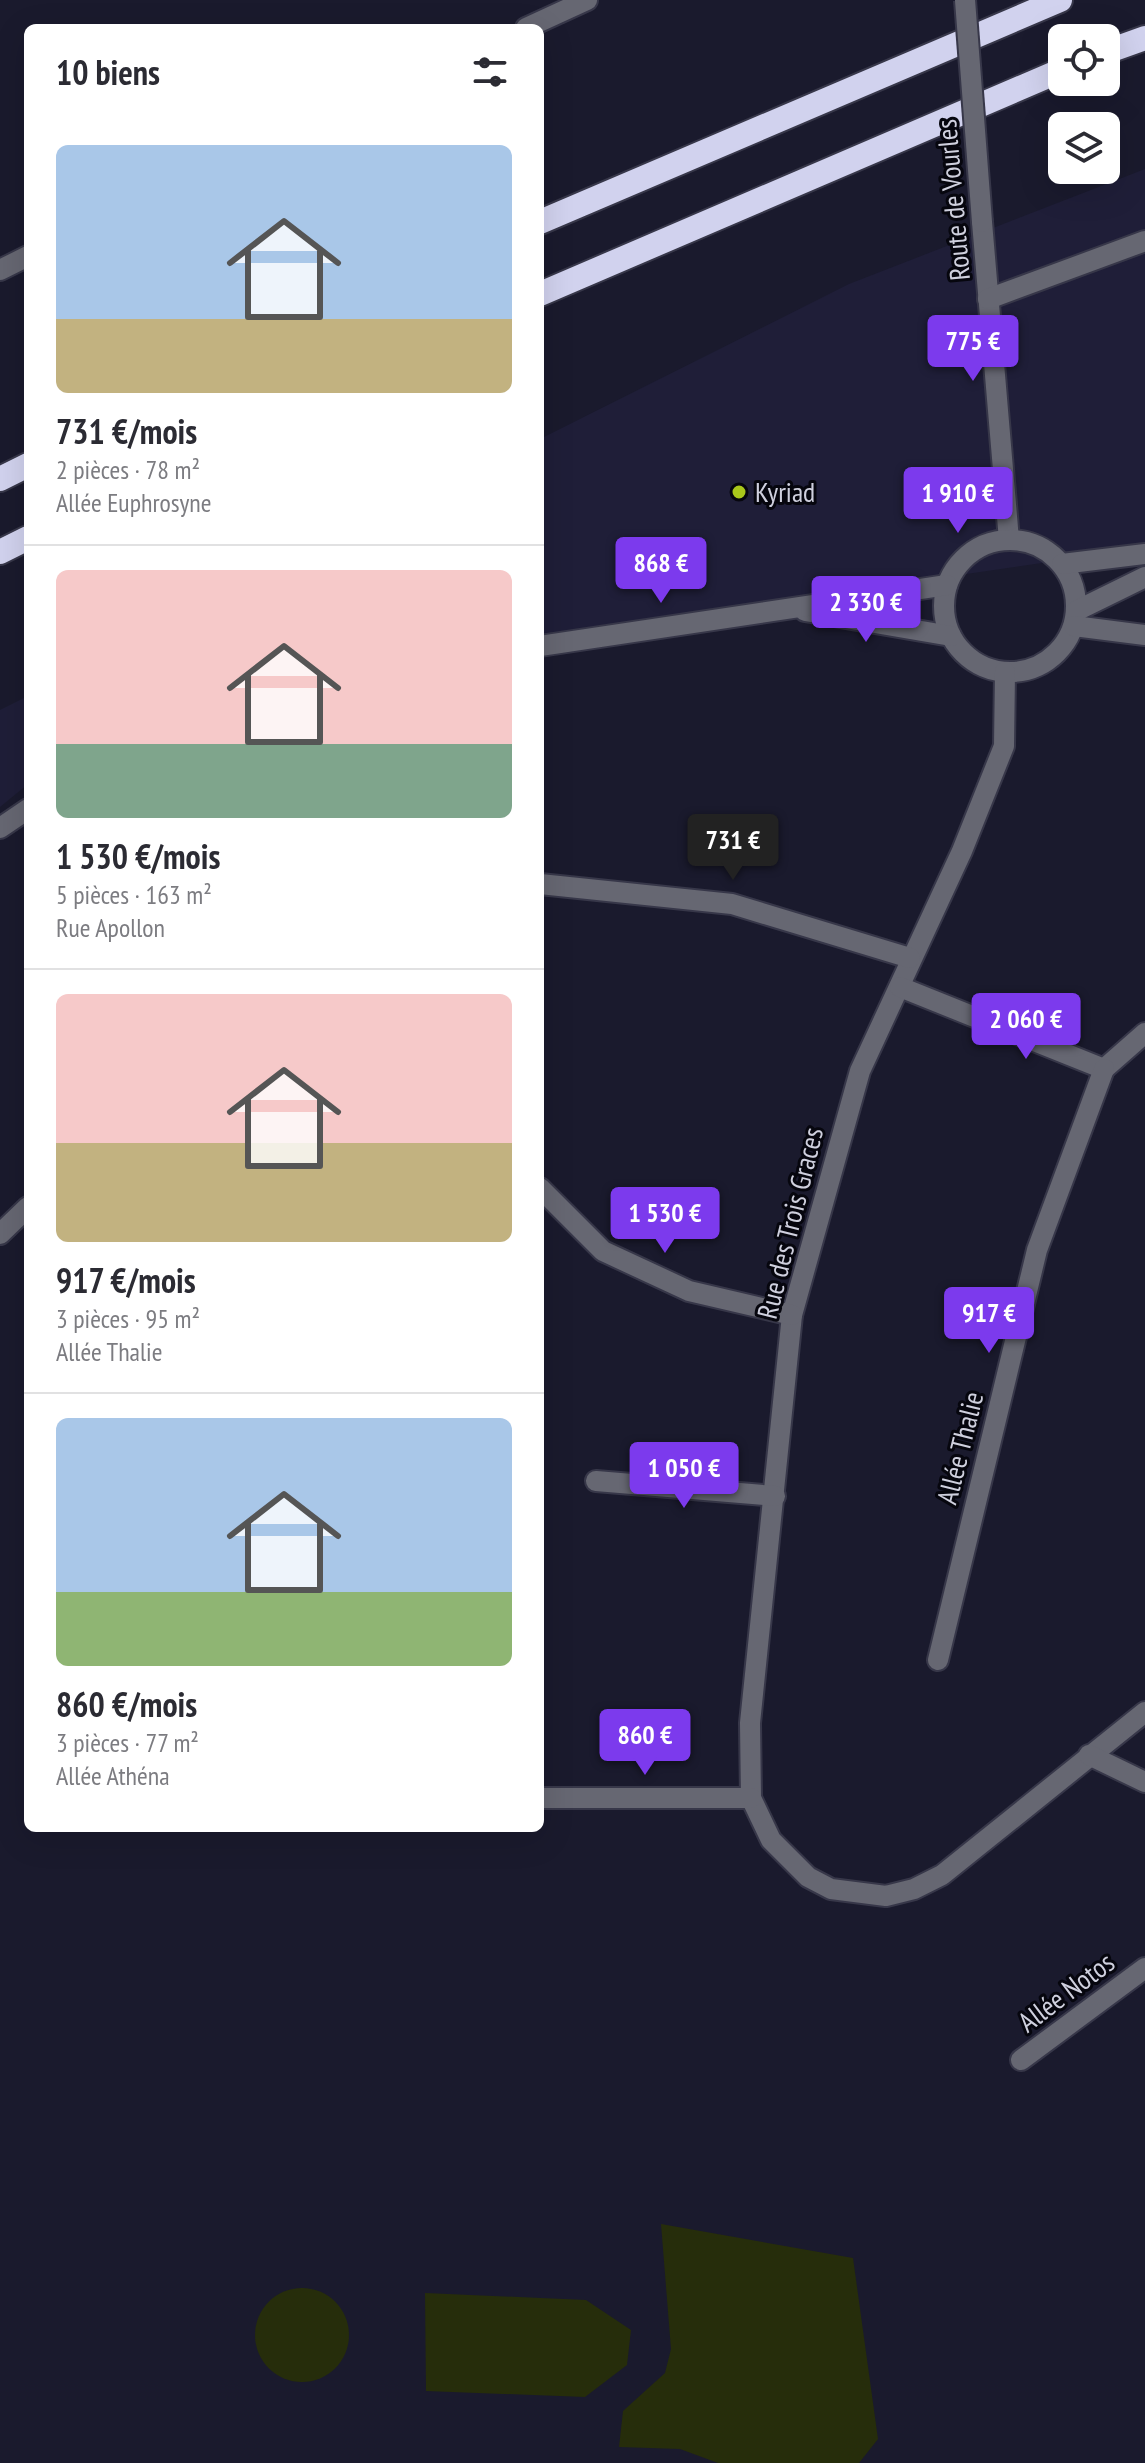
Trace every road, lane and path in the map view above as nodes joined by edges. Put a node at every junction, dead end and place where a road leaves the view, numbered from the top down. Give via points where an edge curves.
1 (587, 0) edge
2 (965, 0) edge
3 (1060, 0) edge
4 (535, 24) edge
5 (1145, 38) edge
6 (1120, 47) edge
7 (1048, 76) edge
8 (544, 220) edge
9 (1145, 241) edge
10 (24, 258) edge
11 (0, 270) edge
12 (544, 292) edge
13 (988, 299) junction
14 (24, 467) edge
15 (0, 479) edge
16 (24, 540) edge
17 (1009, 540) junction
18 (0, 552) edge
19 (1145, 554) edge
20 (1062, 564) junction
21 (1145, 577) edge
22 (947, 585) junction
23 (788, 608) junction
24 (1075, 619) junction
25 (1145, 635) edge
26 (951, 636) junction
27 (544, 645) edge
28 (1005, 672) junction
29 (24, 812) edge
30 (0, 828) edge
31 (544, 884) edge
32 (910, 958) junction
33 (900, 987) junction
34 (1145, 1033) edge
35 (1104, 1069) junction
36 (544, 1192) edge
37 (24, 1211) edge
38 (0, 1234) edge
39 (792, 1315) junction
40 (596, 1481) dead end
41 (775, 1496) junction
42 (938, 1660) dead end
43 (1145, 1712) edge
44 (1089, 1755) junction
45 (1145, 1782) edge
46 (544, 1798) edge
47 (751, 1798) junction
48 (1145, 1968) edge
49 (1021, 2060) dead end

1 - 4 street
2 - 13 street, Route de Vourles, bridge
3 - 8 highway
5 - 6 highway
7 - 12 highway
9 - 13 street
10 - 11 street
13 - 17 street, Route de Vourles
14 - 15 highway
16 - 18 highway
17 - 20 street via 1047,551
17 - 22 street via 971,552
19 - 20 street
20 - 24 street via 1073,587
21 - 24 street
22 - 23 street
22 - 26 street via 944,602
23 - 26 street
23 - 27 street
24 - 25 street
24 - 28 street via 1063,645 1047,660 1027,670
26 - 28 street via 965,654
28 - 32 street, Rue des Trois Graces via 1004,746 962,851
29 - 30 street
31 - 32 street via 732,904
32 - 33 street, Rue des Trois Graces
33 - 35 street
33 - 39 street, Rue des Trois Graces via 860,1071
34 - 35 street, Allée Thalie
35 - 42 street, Allée Thalie via 1037,1250
36 - 39 street via 603,1251 689,1291
37 - 38 street
39 - 41 street, Rue des Trois Graces
40 - 41 street
41 - 47 street, Rue des Trois Graces via 750,1723
43 - 44 street, Rue des Trois Graces
44 - 45 street
44 - 47 street, Rue des Trois Graces via 942,1875 886,1896 831,1889 808,1877 771,1840
46 - 47 street
48 - 49 street, Allée Notos

